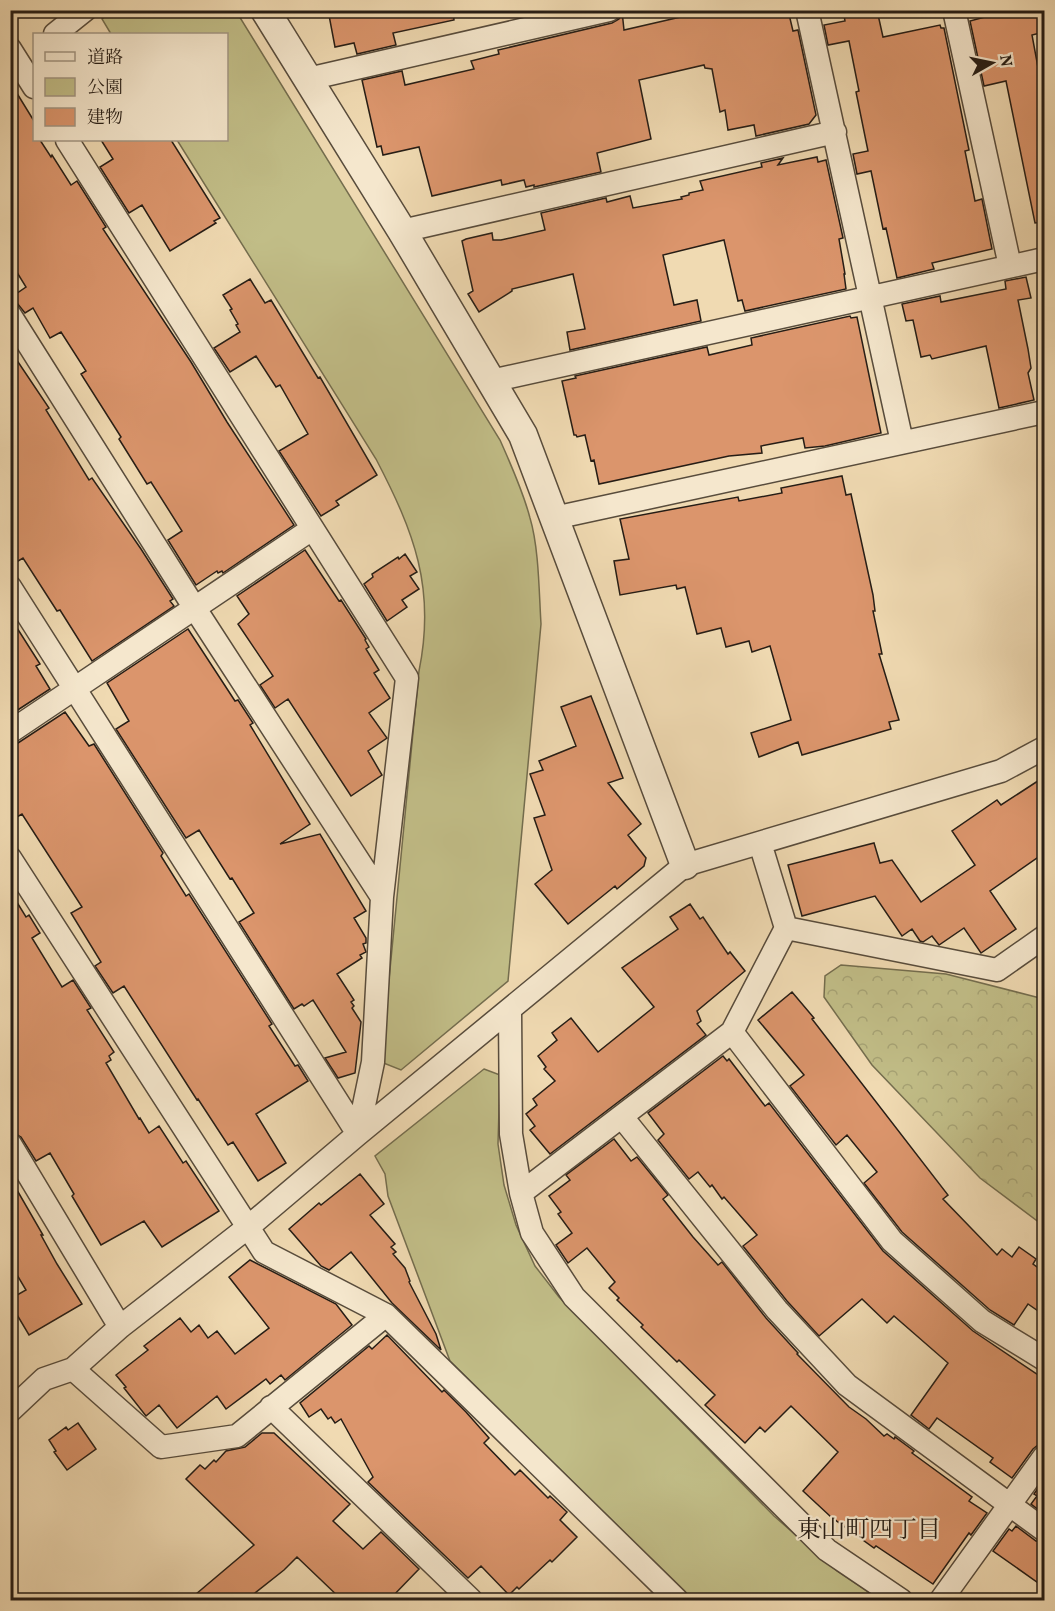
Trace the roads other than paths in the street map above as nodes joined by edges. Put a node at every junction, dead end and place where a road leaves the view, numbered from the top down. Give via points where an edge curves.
1 (85, 10) edge
2 (265, 10) edge
3 (609, 10) edge
4 (807, 10) edge
5 (954, 10) edge
6 (56, 33) edge
7 (19, 58) edge
8 (308, 80) junction
9 (33, 85) edge
10 (835, 132) junction
11 (69, 141) edge
12 (402, 231) junction
13 (1044, 259) edge
14 (1010, 266) junction
15 (871, 297) junction
16 (10, 315) edge
17 (491, 381) junction
18 (1044, 412) edge
19 (902, 442) junction
20 (554, 518) junction
21 (312, 529) junction
22 (10, 587) edge
23 (194, 607) junction
24 (76, 689) junction
25 (10, 732) edge
26 (1044, 748) edge
27 (760, 843) junction
28 (10, 858) edge
29 (685, 865) junction
30 (382, 897) junction
31 (786, 928) junction
32 (1044, 937) edge
33 (510, 1010) junction
34 (732, 1032) junction
35 (622, 1117) junction
36 (358, 1134) junction
37 (10, 1144) edge
38 (521, 1192) junction
39 (247, 1228) junction
40 (386, 1315) junction
41 (120, 1327) junction
42 (1044, 1359) edge
43 (73, 1369) junction
44 (271, 1407) junction
45 (10, 1411) edge
46 (1044, 1457) edge
47 (1010, 1506) junction
48 (1044, 1530) edge
49 (471, 1600) edge
50 (677, 1600) edge
51 (901, 1600) edge
52 (941, 1600) edge

1 - 6 street
2 - 8 street
3 - 8 street
4 - 10 street
5 - 14 street
7 - 9 street
8 - 12 street
10 - 12 street
10 - 15 street
11 - 21 street
12 - 17 street
13 - 14 street
14 - 15 street
15 - 17 street
15 - 19 street
16 - 23 street
17 - 20 street via 523,435
18 - 19 street
19 - 20 street
20 - 29 street
21 - 23 street
21 - 30 street via 406,678
22 - 24 street
23 - 24 street
23 - 30 street
24 - 25 street
24 - 36 street
26 - 27 street via 1001,771
27 - 29 street
27 - 31 street
28 - 39 street
29 - 33 street
30 - 36 street via 373,1062
31 - 32 street via 997,970
31 - 34 street
33 - 36 street
33 - 38 street via 511,1134
34 - 35 street
34 - 42 street via 892,1241 982,1321
35 - 38 street
35 - 47 street via 777,1310 847,1385
36 - 39 street
37 - 41 street
38 - 51 street via 532,1233 574,1297 827,1550
39 - 40 street via 264,1252
39 - 41 street
40 - 44 street
40 - 50 street
41 - 43 street
43 - 44 street via 161,1447 237,1436
43 - 45 street via 44,1379
44 - 49 street
46 - 47 street
47 - 48 street
47 - 52 street

